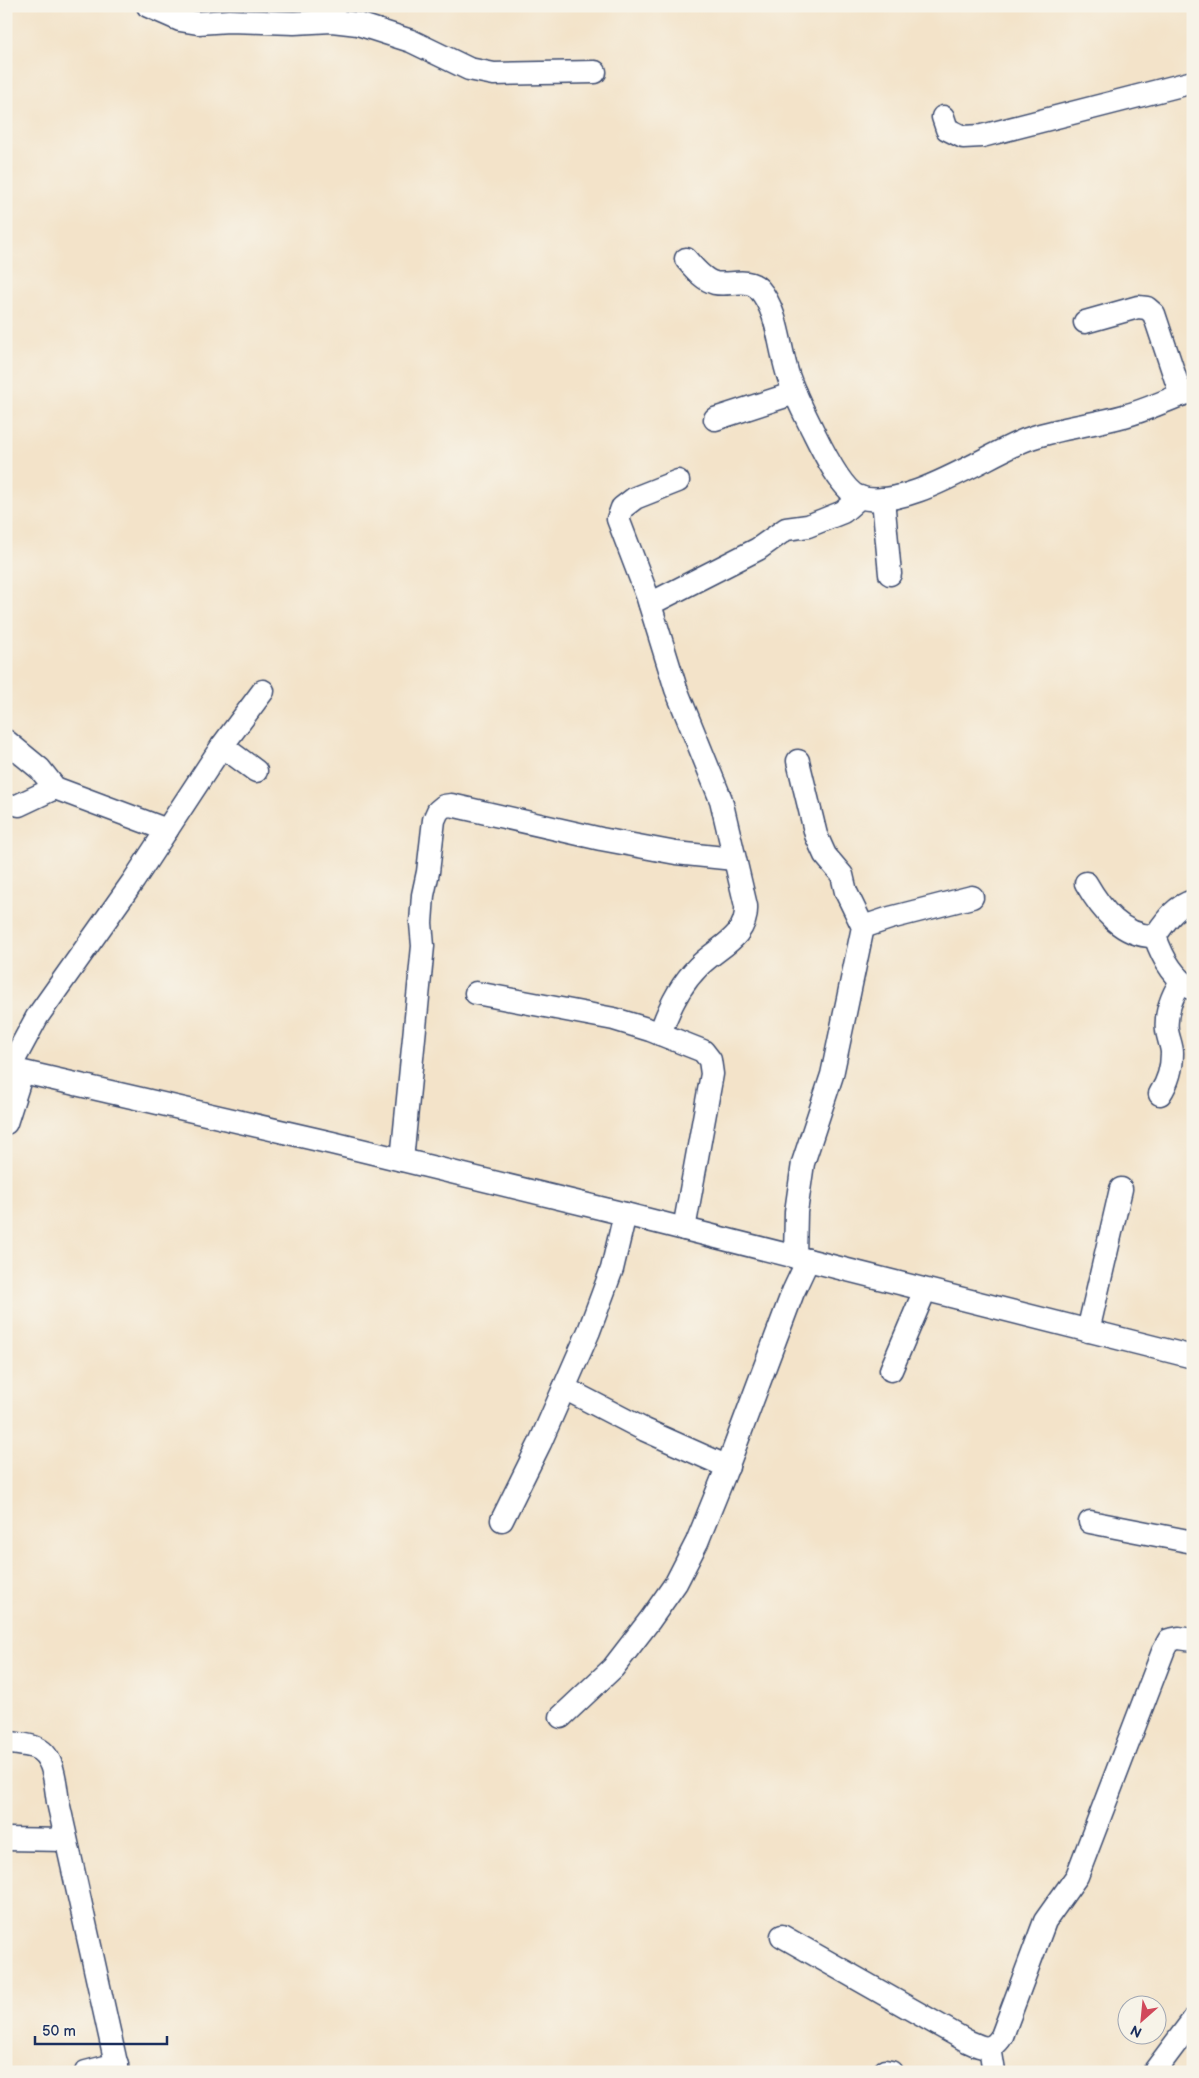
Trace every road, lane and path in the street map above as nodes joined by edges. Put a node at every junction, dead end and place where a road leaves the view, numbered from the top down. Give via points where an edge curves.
1 (148, 6) edge
2 (256, 14) edge
3 (595, 72) dead end
4 (1193, 82) edge
5 (944, 117) dead end
6 (686, 259) dead end
7 (1086, 322) dead end
8 (795, 393) junction
9 (1187, 393) edge
10 (715, 419) dead end
11 (678, 481) dead end
12 (860, 497) junction
13 (883, 500) junction
14 (890, 574) dead end
15 (650, 604) junction
16 (263, 691) dead end
17 (6, 740) edge
18 (222, 746) junction
19 (798, 761) dead end
20 (256, 771) dead end
21 (55, 788) junction
22 (19, 806) dead end
23 (167, 830) junction
24 (734, 859) junction
25 (1086, 883) dead end
26 (972, 897) dead end
27 (1193, 901) edge
28 (863, 927) junction
29 (1155, 936) junction
30 (1187, 986) edge
31 (476, 993) dead end
32 (660, 1034) junction
33 (12, 1070) edge
34 (1160, 1094) dead end
35 (6, 1123) edge
36 (402, 1160) junction
37 (1122, 1189) dead end
38 (625, 1214) junction
39 (684, 1229) junction
40 (802, 1259) junction
41 (925, 1290) junction
42 (1088, 1330) junction
43 (1193, 1357) edge
44 (891, 1370) dead end
45 (564, 1388) junction
46 (728, 1467) junction
47 (502, 1520) dead end
48 (1090, 1522) dead end
49 (1193, 1542) edge
50 (1193, 1640) edge
51 (561, 1717) dead end
52 (6, 1742) edge
53 (6, 1839) edge
54 (66, 1840) junction
55 (782, 1936) dead end
56 (1193, 2020) edge
57 (990, 2048) junction
58 (117, 2068) edge
59 (86, 2072) edge
60 (994, 2072) edge
61 (1154, 2072) edge

1 - 2 street via 180,20 198,23
2 - 3 street via 294,23 332,21 358,24 410,41 469,69 494,74
4 - 5 street via 982,136 963,137 948,129
6 - 8 street via 703,277 715,283 757,286 771,309
7 - 9 street via 1138,307 1147,308 1154,314
8 - 10 street
8 - 12 street via 823,452 841,480
9 - 13 street via 1130,415 1025,440 931,486
11 - 15 street via 635,498 622,508 618,519
12 - 13 street
12 - 15 street via 843,512 808,526 786,530 758,549
13 - 14 street
15 - 24 street via 676,689 720,800
16 - 18 street
17 - 21 street via 40,769
18 - 20 street
18 - 23 street
19 - 28 street via 816,835 825,855 842,876
21 - 22 street
21 - 23 street
23 - 33 street via 37,1017
24 - 32 street via 747,918 730,941 692,974 676,996
24 - 36 street via 657,850 451,805 438,811 423,895 423,946
25 - 29 street via 1110,918 1127,929
26 - 28 street
27 - 29 street via 1184,904 1166,920
28 - 40 street via 832,1075 803,1163 796,1212
29 - 30 street via 1161,953
30 - 34 street via 1174,991 1169,1007 1166,1028 1172,1052 1171,1067 1168,1082
31 - 32 street via 614,1019
32 - 39 street via 703,1051 710,1060 712,1074
33 - 35 street
33 - 36 street
36 - 38 street
37 - 42 street
38 - 39 street
38 - 45 street via 612,1269
39 - 40 street
40 - 41 street
40 - 46 street via 793,1292
41 - 42 street
41 - 44 street
42 - 43 street
45 - 46 street
45 - 47 street
46 - 51 street via 676,1583 613,1668
48 - 49 street
50 - 57 street via 1169,1640 1164,1649 1077,1876 1045,1922 1002,2036
52 - 54 street via 34,1747 43,1753 52,1769
53 - 54 street
54 - 58 street
55 - 57 street via 967,2041
56 - 61 street
57 - 60 street
58 - 59 street

